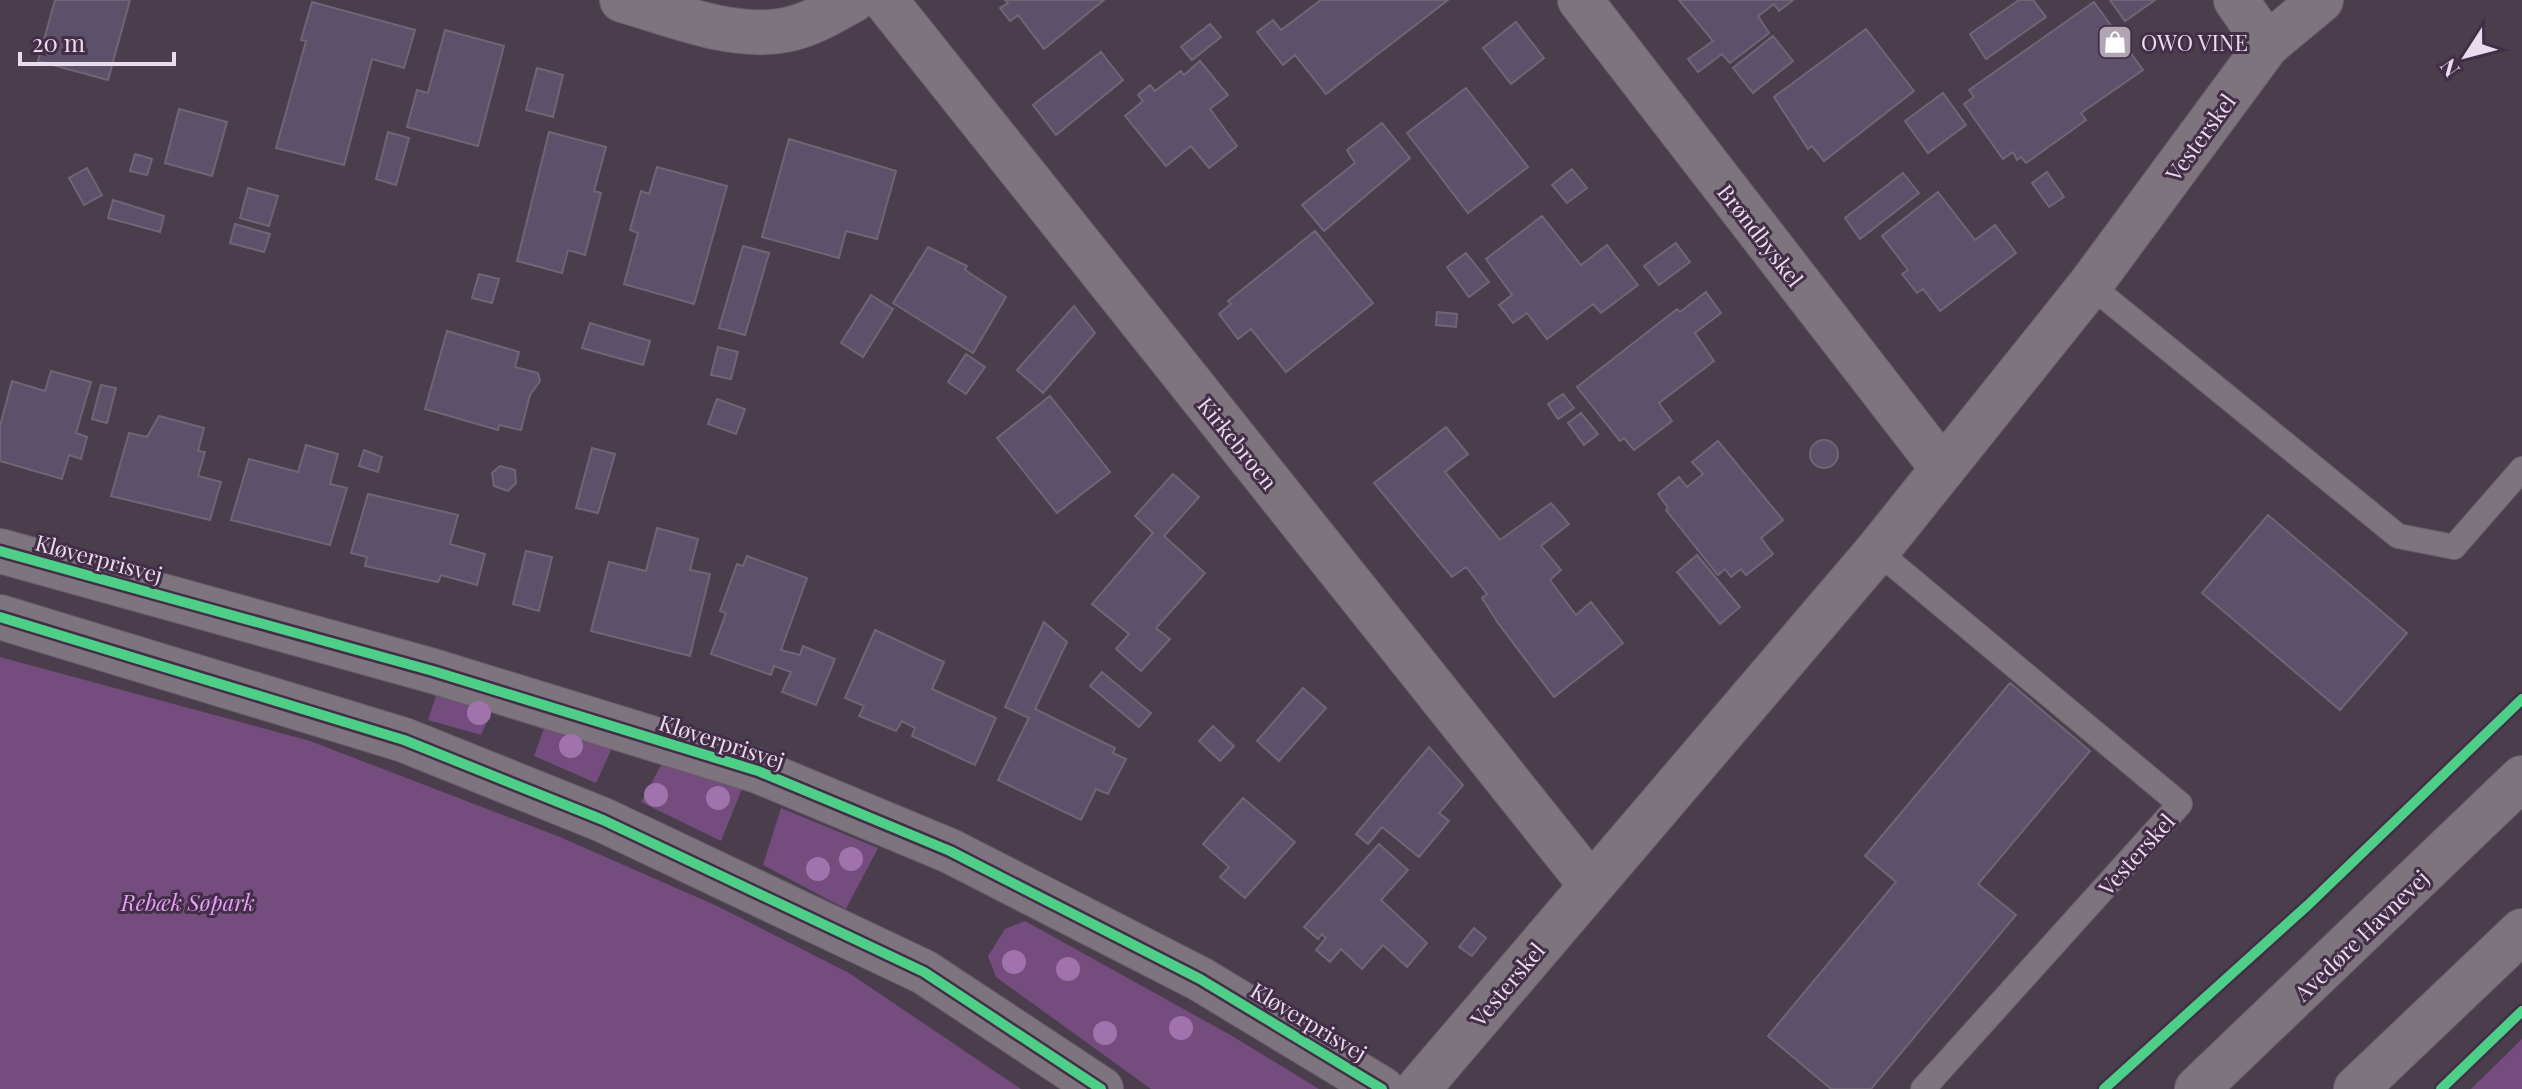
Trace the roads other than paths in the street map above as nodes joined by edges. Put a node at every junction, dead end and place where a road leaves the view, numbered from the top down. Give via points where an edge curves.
1 (622, 0) edge
2 (853, 0) edge
3 (885, 0) edge
4 (1580, 0) edge
5 (2236, 0) edge
6 (2321, 0) edge
7 (2267, 45) junction
8 (2090, 285) junction
9 (1943, 469) junction
10 (2522, 469) edge
11 (0, 551) edge
12 (1877, 551) junction
13 (0, 617) edge
14 (2522, 778) edge
15 (1591, 885) junction
16 (2522, 931) edge
17 (1101, 1089) edge
18 (1382, 1089) edge
19 (1418, 1089) edge
20 (1923, 1089) edge
21 (2197, 1089) edge
22 (2356, 1089) edge

1 - 2 street via 733,31 779,31 817,20
3 - 15 street, Kirkebroen
4 - 9 street, Brøndbyskel
5 - 7 street
6 - 7 street, Vesterskel
7 - 8 street, Vesterskel
8 - 9 street, Vesterskel
8 - 10 lane via 2398,536 2454,547
9 - 12 street, Vesterskel
11 - 18 street, Kløverprisvej via 433,671 758,771 1006,879 1200,979
12 - 15 street, Vesterskel
12 - 20 lane, Vesterskel via 2180,804
13 - 17 street via 404,740 603,820 924,972
14 - 21 street, Avedøre Havnevej
15 - 19 street, Vesterskel
16 - 22 street

